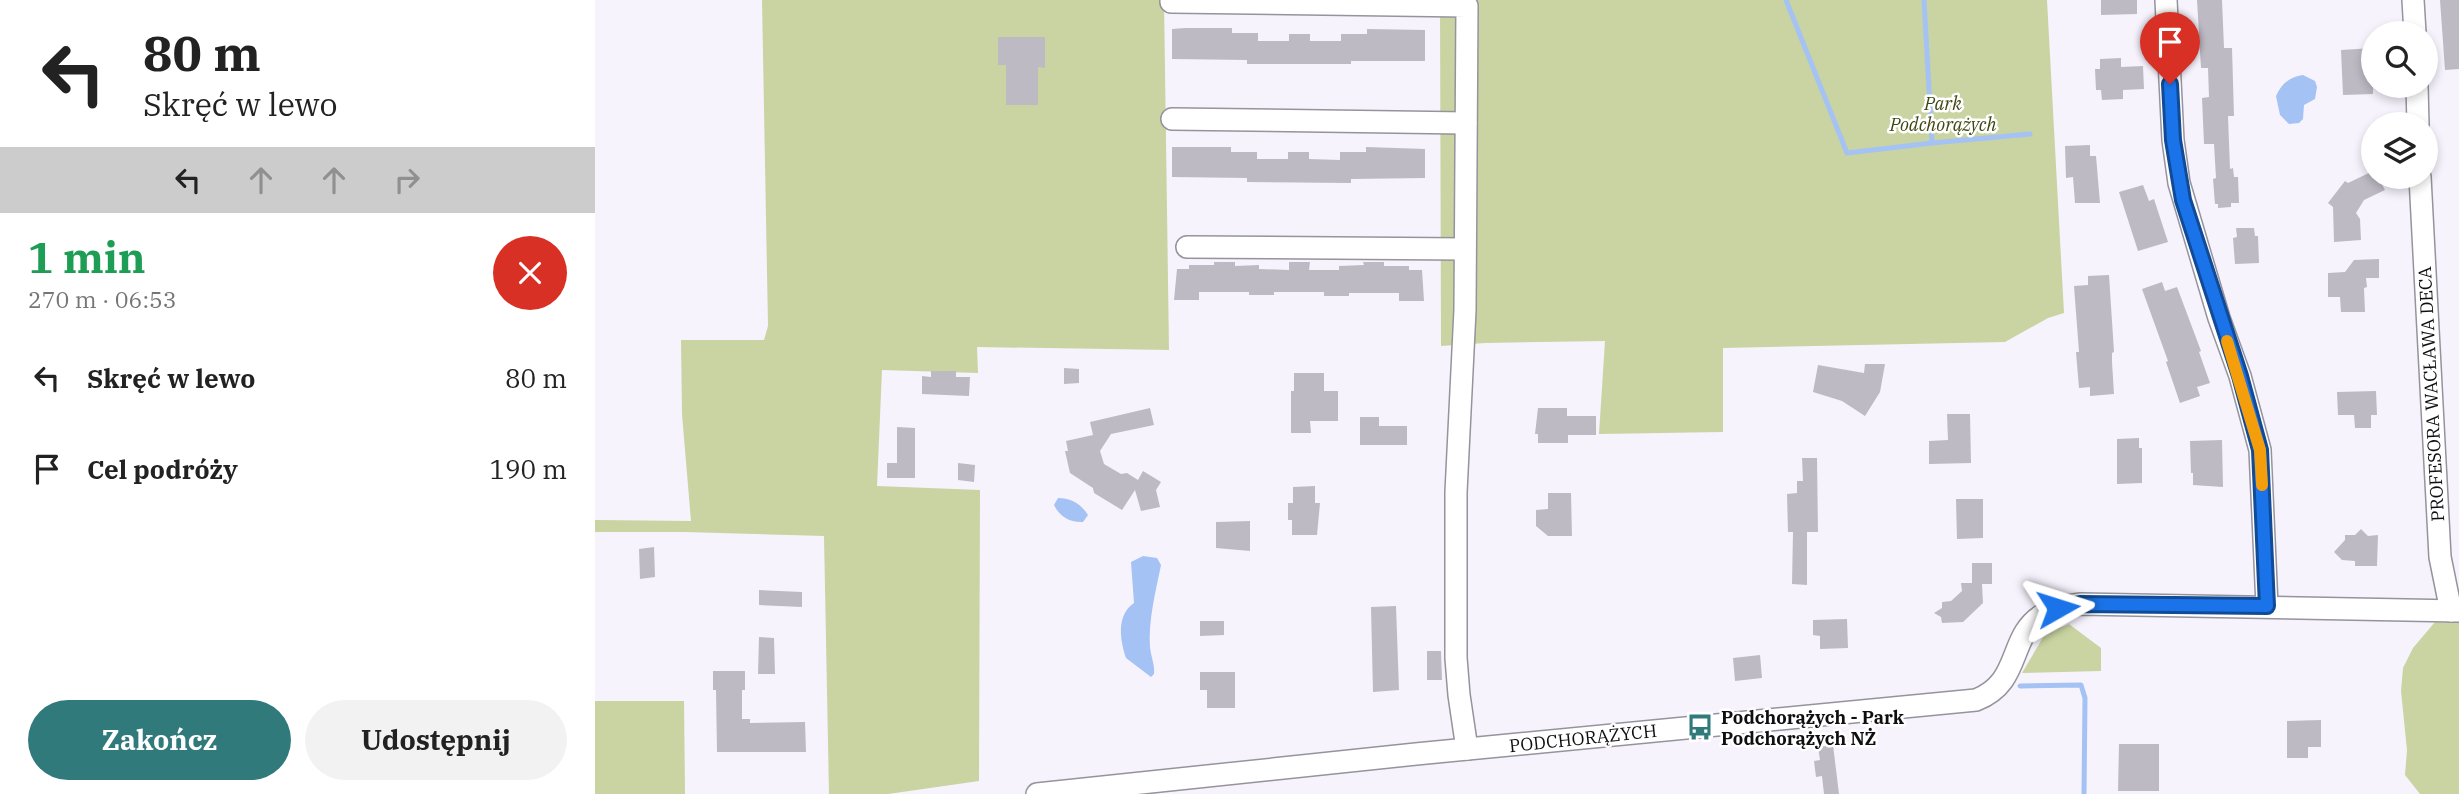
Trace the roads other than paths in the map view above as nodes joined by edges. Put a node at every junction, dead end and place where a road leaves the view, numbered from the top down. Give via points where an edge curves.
1 (2166, 0) edge
2 (2413, 0) edge
3 (1171, 2) dead end
4 (2414, 21) edge
5 (1172, 119) dead end
6 (1466, 123) junction
7 (2421, 189) edge
8 (1188, 247) dead end
9 (1464, 249) junction
10 (2267, 606) junction
11 (2455, 611) edge
12 (1467, 749) junction
13 (1037, 794) edge

1 - 10 street via 2179,183 2260,450
2 - 4 street
3 - 6 street via 1467,6
5 - 6 street
6 - 9 street
7 - 11 street, PROFESORA WACŁAWA DECA via 2440,557
8 - 9 street
9 - 12 street via 1456,644
10 - 11 street, PODCHORĄŻYCH
10 - 12 street, PODCHORĄŻYCH via 2080,604 2058,608 2031,624 2004,680 1976,700
12 - 13 street, PODCHORĄŻYCH

